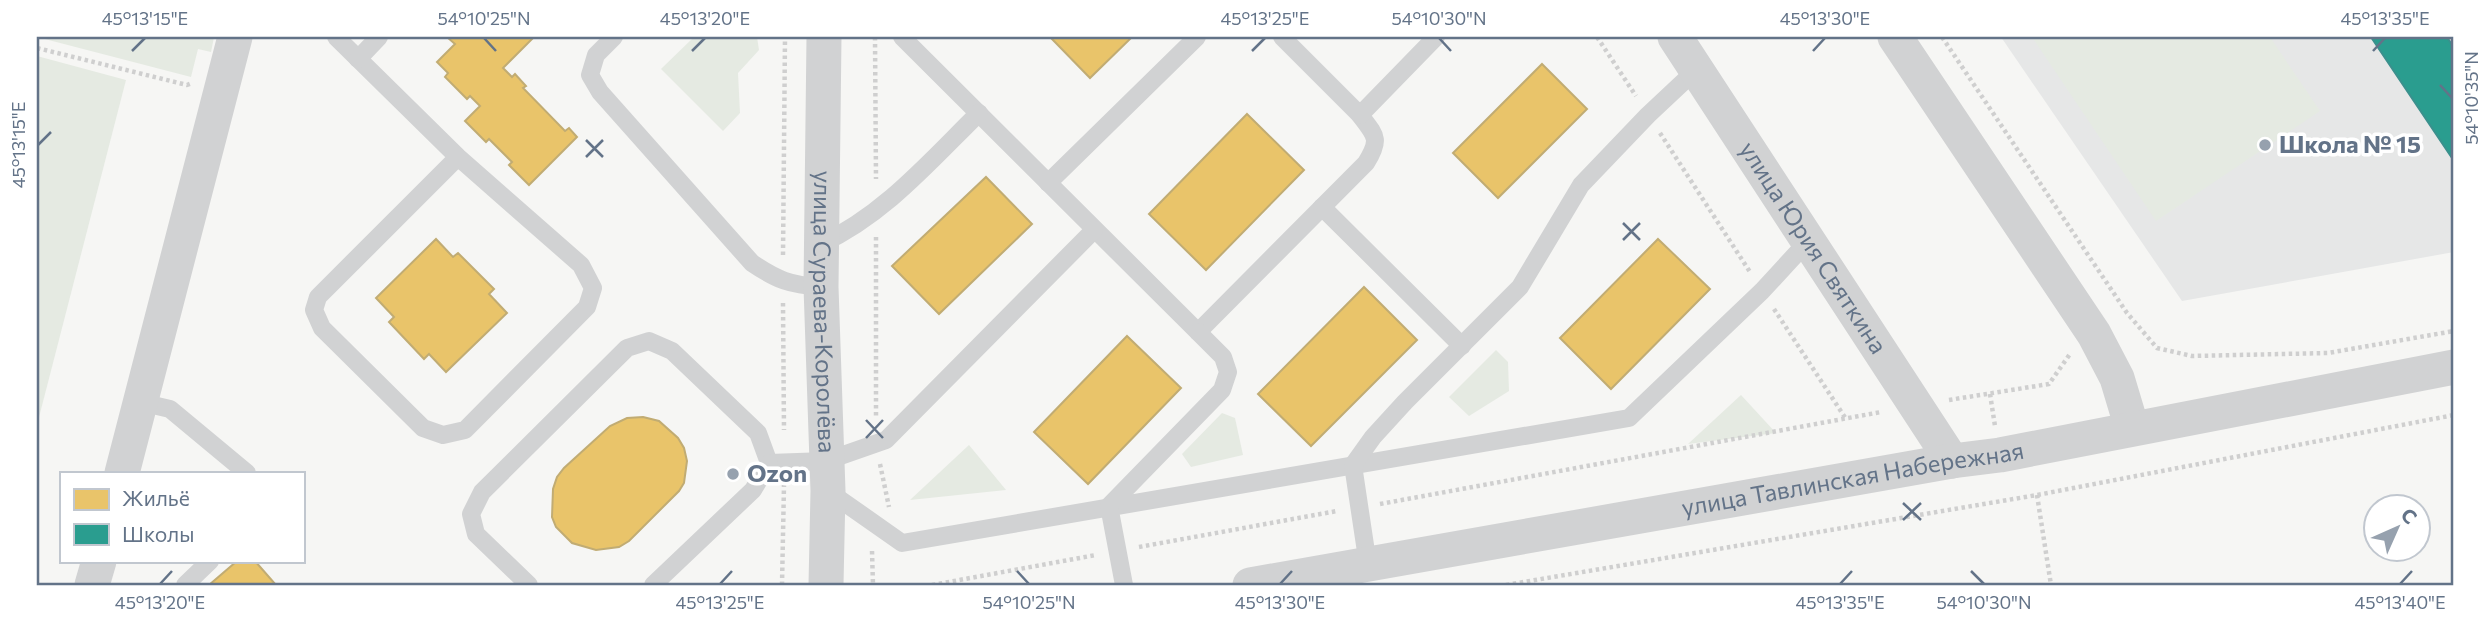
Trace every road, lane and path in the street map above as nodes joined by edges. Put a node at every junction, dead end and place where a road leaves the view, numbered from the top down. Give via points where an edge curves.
1 (235, 37) edge
2 (336, 37) edge
3 (379, 37) edge
4 (614, 37) edge
5 (785, 37) edge
6 (824, 37) edge
7 (875, 37) edge
8 (902, 37) edge
9 (1197, 37) edge
10 (1282, 37) edge
11 (1436, 37) edge
12 (1597, 37) edge
13 (1675, 37) edge
14 (1895, 37) edge
15 (1942, 37) edge
16 (37, 48) edge
17 (358, 58) junction
18 (1696, 70) junction
19 (196, 82) dead end
20 (979, 113) junction
21 (1360, 115) junction
22 (1648, 115) junction
23 (457, 157) junction
24 (1048, 183) junction
25 (1322, 207) junction
26 (876, 213) junction
27 (1094, 230) junction
28 (1808, 241) junction
29 (821, 244) junction
30 (782, 281) junction
31 (821, 286) junction
32 (1762, 291) junction
33 (2127, 313) junction
34 (2454, 331) edge
35 (1198, 332) junction
36 (2094, 334) junction
37 (1462, 346) junction
38 (2454, 367) edge
39 (140, 402) junction
40 (1915, 405) junction
41 (2454, 415) edge
42 (1846, 419) junction
43 (2132, 428) junction
44 (876, 444) junction
45 (1952, 461) junction
46 (777, 463) junction
47 (1353, 465) junction
48 (121, 472) edge
49 (246, 472) edge
50 (827, 476) junction
51 (2037, 495) junction
52 (1109, 506) junction
53 (1359, 508) junction
54 (879, 527) junction
55 (1118, 551) junction
56 (99, 562) edge
57 (209, 562) edge
58 (1367, 565) junction
59 (92, 585) edge
60 (185, 585) edge
61 (529, 585) edge
62 (653, 585) edge
63 (782, 585) edge
64 (826, 585) edge
65 (873, 585) edge
66 (932, 585) edge
67 (1125, 585) edge
68 (1250, 585) edge
69 (1506, 585) edge
70 (2051, 585) edge

1 - 39 street
2 - 17 lane
3 - 17 lane
4 - 30 lane via 596,55 590,75 600,93 751,263
5 - 30 path
6 - 29 street, улица Сураева-Королёва
7 - 26 path
8 - 20 lane
9 - 24 lane
10 - 21 lane
11 - 21 lane
12 - 22 path
13 - 18 street, улица Юрия Святкина
14 - 36 street
15 - 33 path
16 - 19 path via 187,85
17 - 23 lane
18 - 22 lane
18 - 28 street, улица Юрия Святкина
20 - 24 lane
20 - 26 lane
21 - 25 lane via 1374,134 1376,147
22 - 32 path
22 - 37 lane via 1581,184 1520,287
23 - 23 lane via 581,265 593,288 587,307 465,430 443,436 423,428 322,327 314,310 318,297
24 - 27 lane
25 - 35 lane
25 - 37 lane
26 - 29 lane
26 - 44 path
27 - 35 lane
27 - 44 lane via 886,440
28 - 32 lane
28 - 40 street, улица Юрия Святкина
29 - 31 street, улица Сураева-Королёва
30 - 31 lane
30 - 46 path
31 - 50 street, улица Сураева-Королёва
32 - 42 path
32 - 47 lane via 1629,418
33 - 34 path via 2157,348 2192,356 2328,353
33 - 36 path
35 - 52 lane via 1223,357 1228,372 1222,390
36 - 40 path via 2075,347 2049,384
36 - 43 street via 2117,378
37 - 47 lane via 1381,428
38 - 43 street, улица Тавлинская Набережная
39 - 48 street
39 - 49 lane via 170,409
40 - 42 path
40 - 45 street, улица Юрия Святкина
41 - 51 path
42 - 53 path
43 - 45 street, улица Тавлинская Набережная
44 - 50 lane
44 - 54 path via 891,514
45 - 58 street, улица Тавлинская Набережная
46 - 50 lane
46 - 61 lane via 758,433 671,351 649,341 627,348 482,492 471,514 475,534
46 - 62 lane
46 - 63 path
47 - 52 lane
47 - 53 lane
50 - 54 lane
50 - 64 street, улица Сураева-Королёва
51 - 69 path
51 - 70 path
52 - 54 lane via 902,543
52 - 55 lane
53 - 55 path
53 - 58 lane
54 - 65 path via 872,537
55 - 66 path
55 - 67 lane
56 - 59 street
57 - 60 lane
58 - 68 street, улица Тавлинская Набережная

